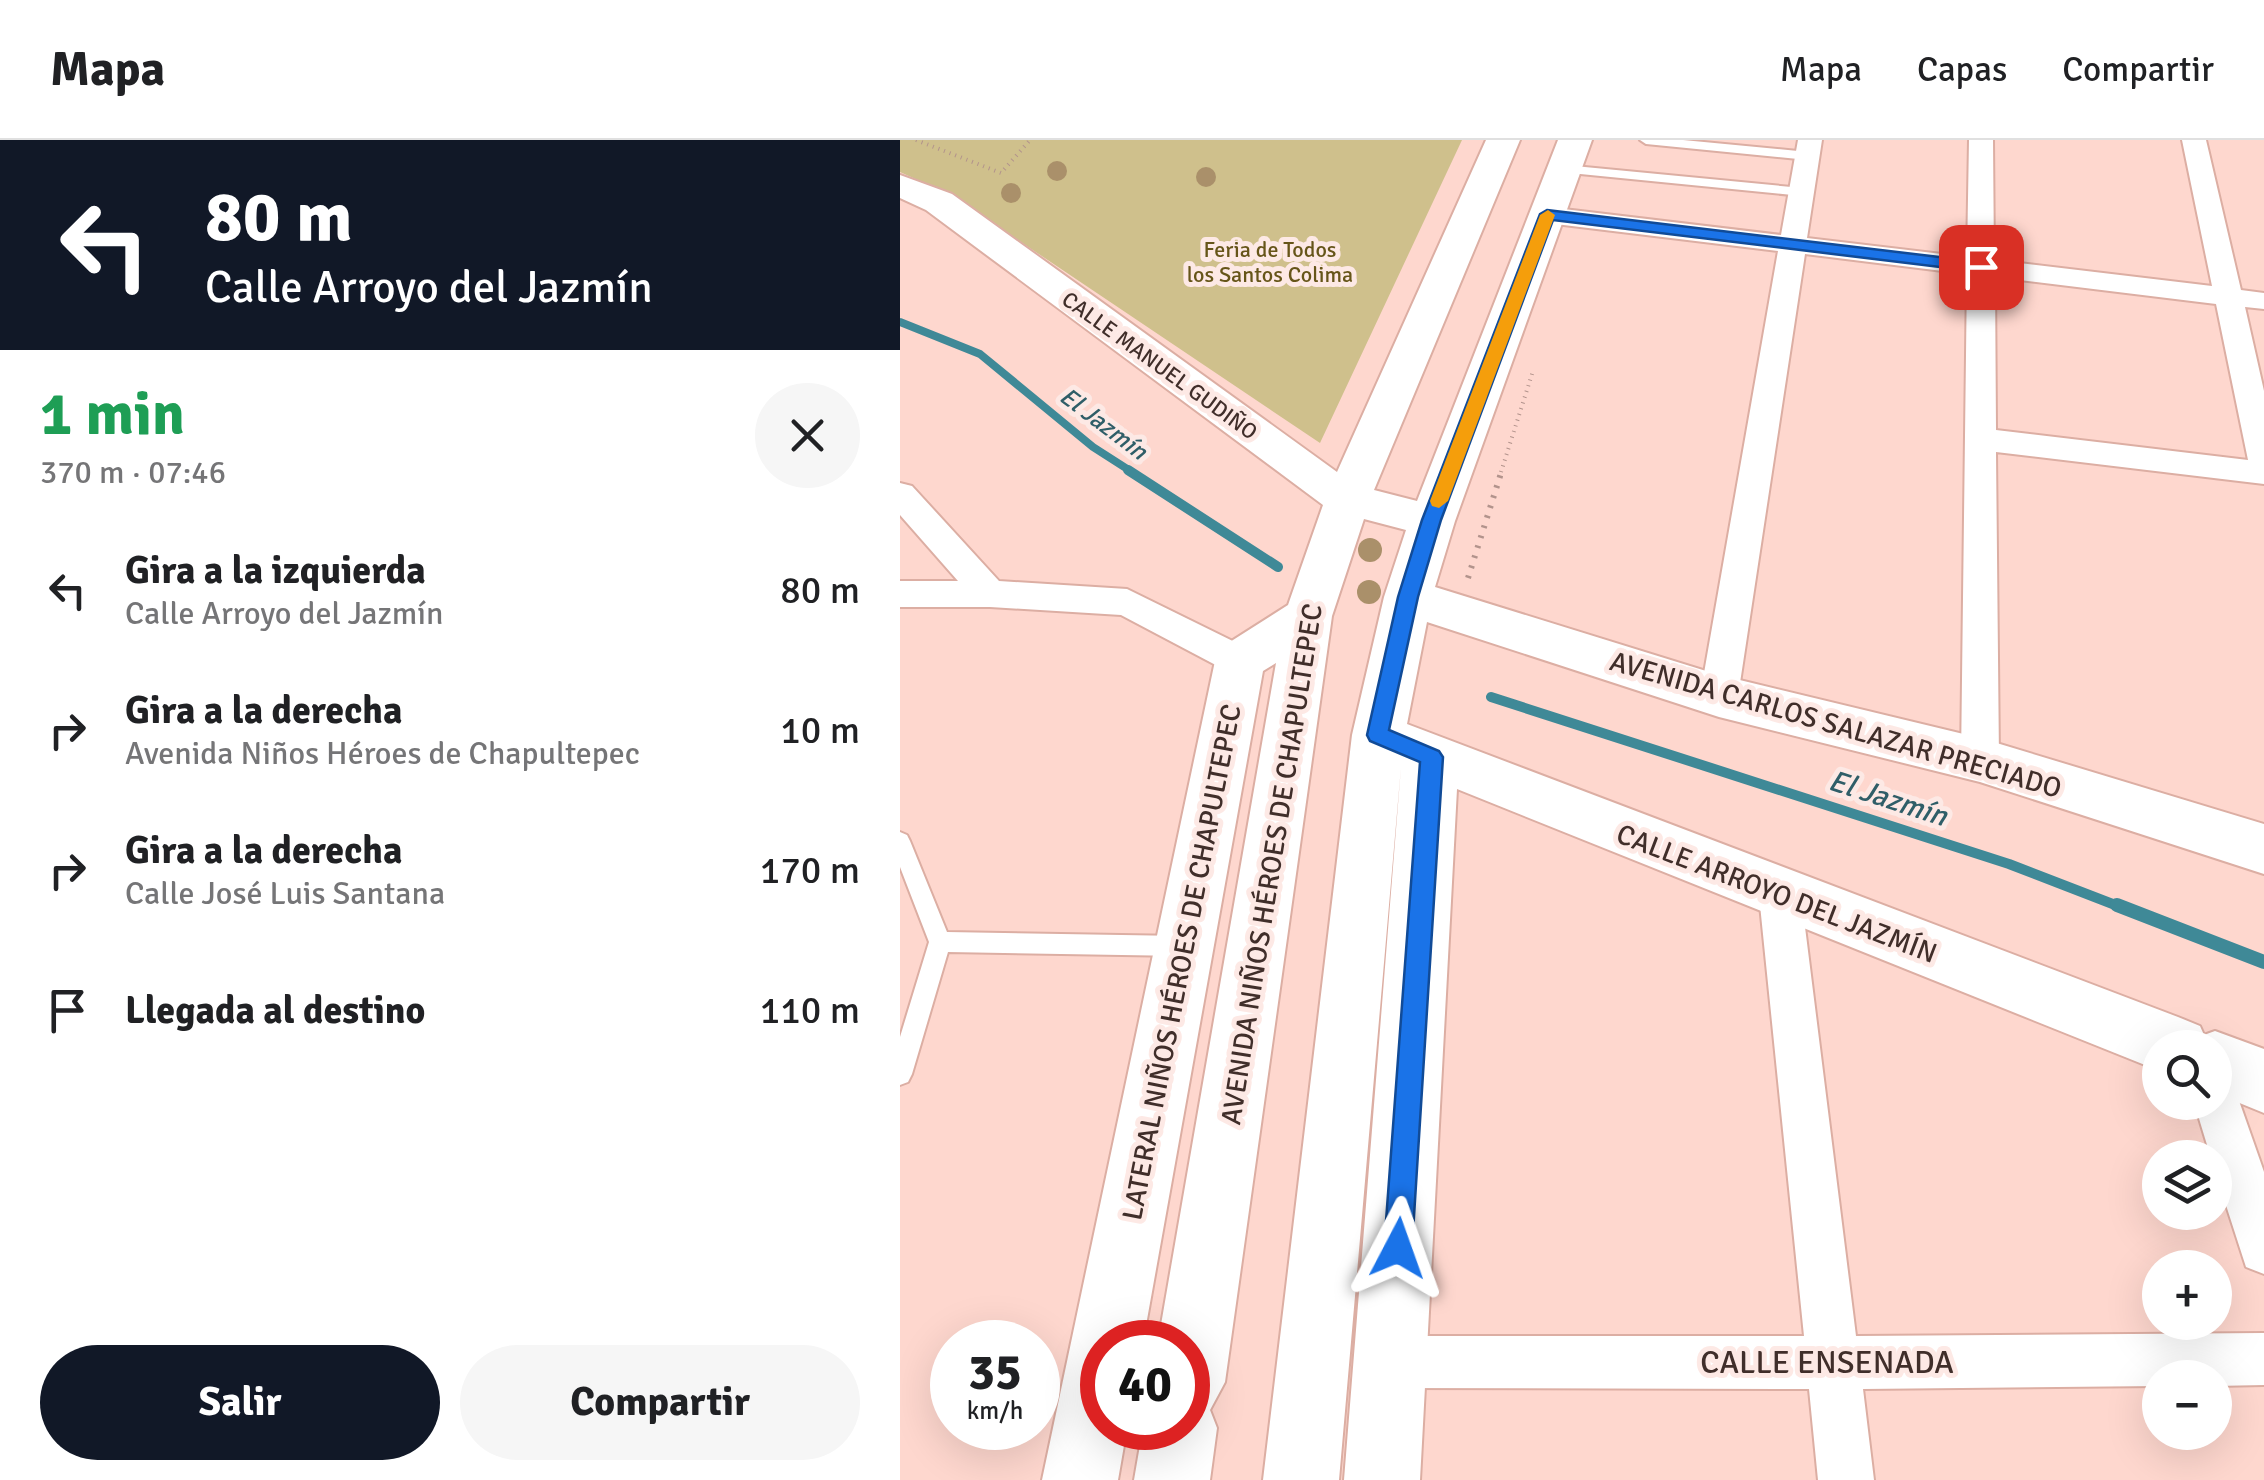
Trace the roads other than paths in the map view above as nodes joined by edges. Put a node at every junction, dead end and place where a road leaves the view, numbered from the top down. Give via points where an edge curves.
1 (1503, 140) edge
2 (1646, 140) edge
3 (1982, 140) edge
4 (2194, 140) edge
5 (1809, 148) edge
6 (1562, 174) edge
7 (900, 185) edge
8 (1802, 192) junction
9 (1793, 244) junction
10 (1981, 267) junction
11 (2227, 297) junction
12 (2264, 301) edge
13 (1980, 439) junction
14 (2264, 460) edge
15 (2264, 474) edge
16 (900, 494) edge
17 (1348, 500) junction
18 (1432, 520) junction
19 (900, 594) edge
20 (990, 594) junction
21 (1408, 597) junction
22 (1308, 616) junction
23 (1240, 661) junction
24 (1718, 696) junction
25 (1404, 746) junction
26 (1980, 760) junction
27 (900, 842) edge
28 (2264, 849) edge
29 (1780, 895) junction
30 (940, 942) junction
31 (1184, 946) junction
32 (2142, 1034) edge
33 (2232, 1069) edge
34 (900, 1074) edge
35 (2264, 1081) edge
36 (2223, 1120) edge
37 (2264, 1249) edge
38 (1110, 1320) edge
39 (1198, 1320) edge
40 (2264, 1359) edge
41 (1390, 1362) junction
42 (1833, 1364) junction
43 (1086, 1450) edge
44 (1177, 1450) edge
45 (1080, 1480) edge
46 (1172, 1480) edge
47 (1301, 1480) edge
48 (1382, 1480) edge
49 (1846, 1480) edge

1 - 17 street, AVENIDA NIÑOS HÉROES DE CHAPULTEPEC
2 - 5 lane
3 - 10 street
4 - 11 street
5 - 8 street
6 - 8 lane
6 - 9 street
6 - 18 street
7 - 17 street, CALLE MANUEL GUDIÑO via 940,202
8 - 9 street
9 - 10 street
9 - 24 street
10 - 11 street
10 - 13 street
11 - 12 street
11 - 14 street
13 - 15 street
13 - 26 street
16 - 20 street
17 - 18 street, CALLE MANUEL GUDIÑO
17 - 22 street, AVENIDA NIÑOS HÉROES DE CHAPULTEPEC
18 - 21 street
19 - 20 street
20 - 23 street via 1127,602
21 - 24 street, AVENIDA CARLOS SALAZAR PRECIADO
21 - 25 street
22 - 23 street
22 - 39 street, AVENIDA NIÑOS HÉROES DE CHAPULTEPEC
23 - 31 street, LATERAL NIÑOS HÉROES DE CHAPULTEPEC
24 - 26 street, AVENIDA CARLOS SALAZAR PRECIADO
25 - 29 street, CALLE ARROYO DEL JAZMÍN
25 - 41 street
25 - 47 street
26 - 28 street, AVENIDA CARLOS SALAZAR PRECIADO
27 - 30 lane
29 - 32 street, CALLE ARROYO DEL JAZMÍN
29 - 42 street
30 - 31 lane
30 - 34 lane
31 - 38 street, LATERAL NIÑOS HÉROES DE CHAPULTEPEC
33 - 35 street
36 - 37 street
40 - 42 street, CALLE ENSENADA
41 - 42 street, CALLE ENSENADA
41 - 48 street
42 - 49 street
43 - 45 street
44 - 46 street

